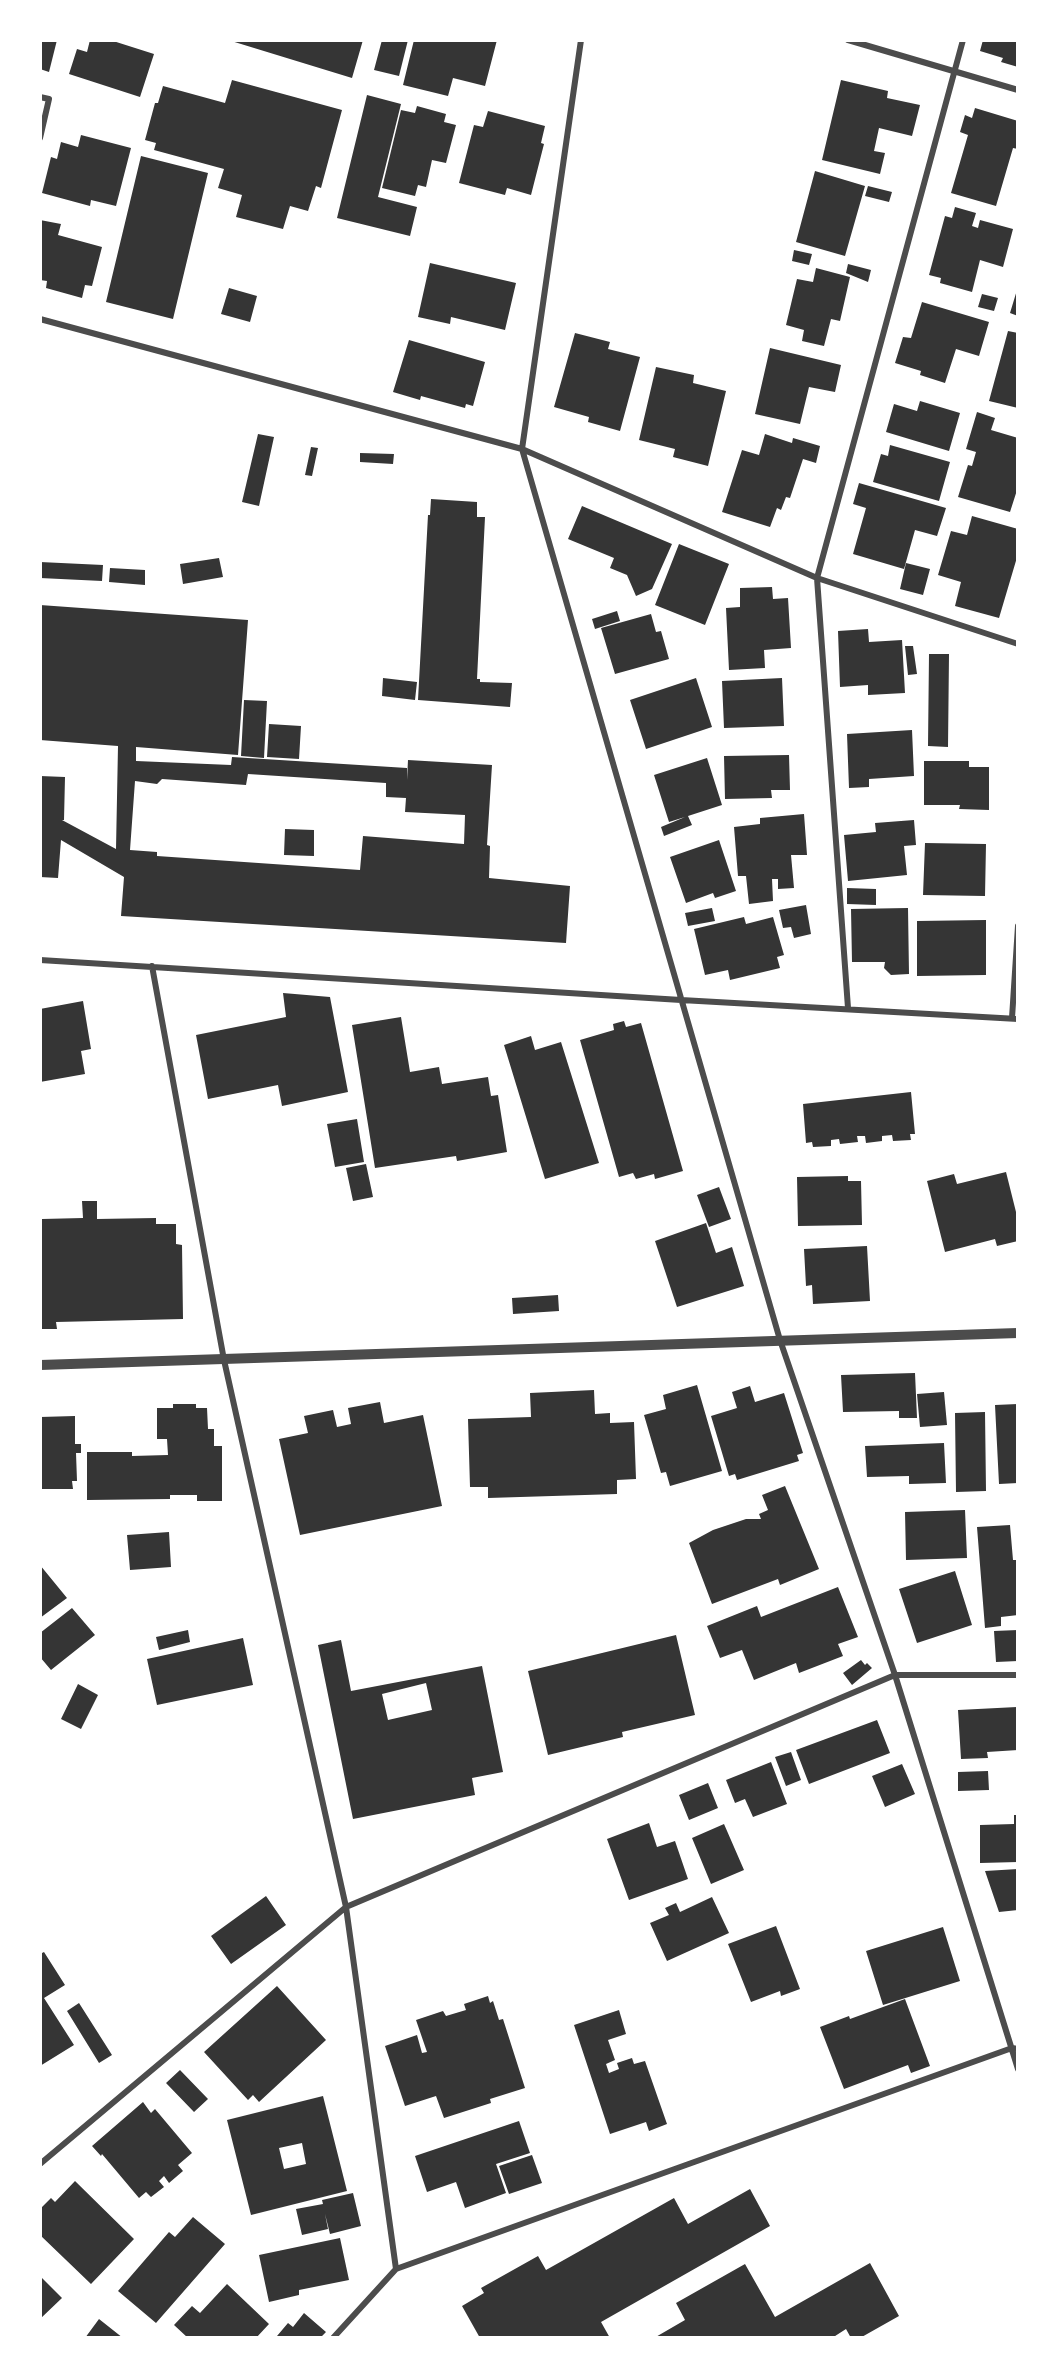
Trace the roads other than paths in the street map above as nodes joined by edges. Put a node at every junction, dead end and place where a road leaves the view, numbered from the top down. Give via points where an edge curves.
1 (581, 40) edge
2 (848, 40) edge
3 (963, 40) edge
4 (954, 70) junction
5 (1017, 90) edge
6 (40, 97) edge
7 (40, 138) edge
8 (40, 319) edge
9 (522, 449) junction
10 (817, 578) junction
11 (1017, 644) edge
12 (1017, 926) edge
13 (40, 960) edge
14 (152, 966) junction
15 (681, 1000) junction
16 (848, 1008) junction
17 (1015, 1018) edge
18 (1017, 1333) edge
19 (780, 1340) junction
20 (224, 1360) junction
21 (40, 1365) edge
22 (895, 1675) junction
23 (1017, 1675) edge
24 (346, 1907) junction
25 (1015, 2048) edge
26 (1017, 2069) edge
27 (40, 2164) edge
28 (396, 2269) junction
29 (333, 2337) edge

1 - 9 street
2 - 4 street
3 - 4 street
4 - 5 street
4 - 10 street
6 - 7 street via 49,99
8 - 9 street
9 - 10 street
9 - 15 street
10 - 11 street
10 - 16 street
12 - 17 street
13 - 14 street
14 - 15 street
14 - 20 street
15 - 16 street
15 - 19 street
16 - 17 street
18 - 19 street
19 - 20 street
19 - 22 street
20 - 21 street
20 - 24 street
22 - 23 street
22 - 24 street
22 - 25 street
24 - 27 street
24 - 28 street
25 - 26 street
25 - 28 street
28 - 29 street

